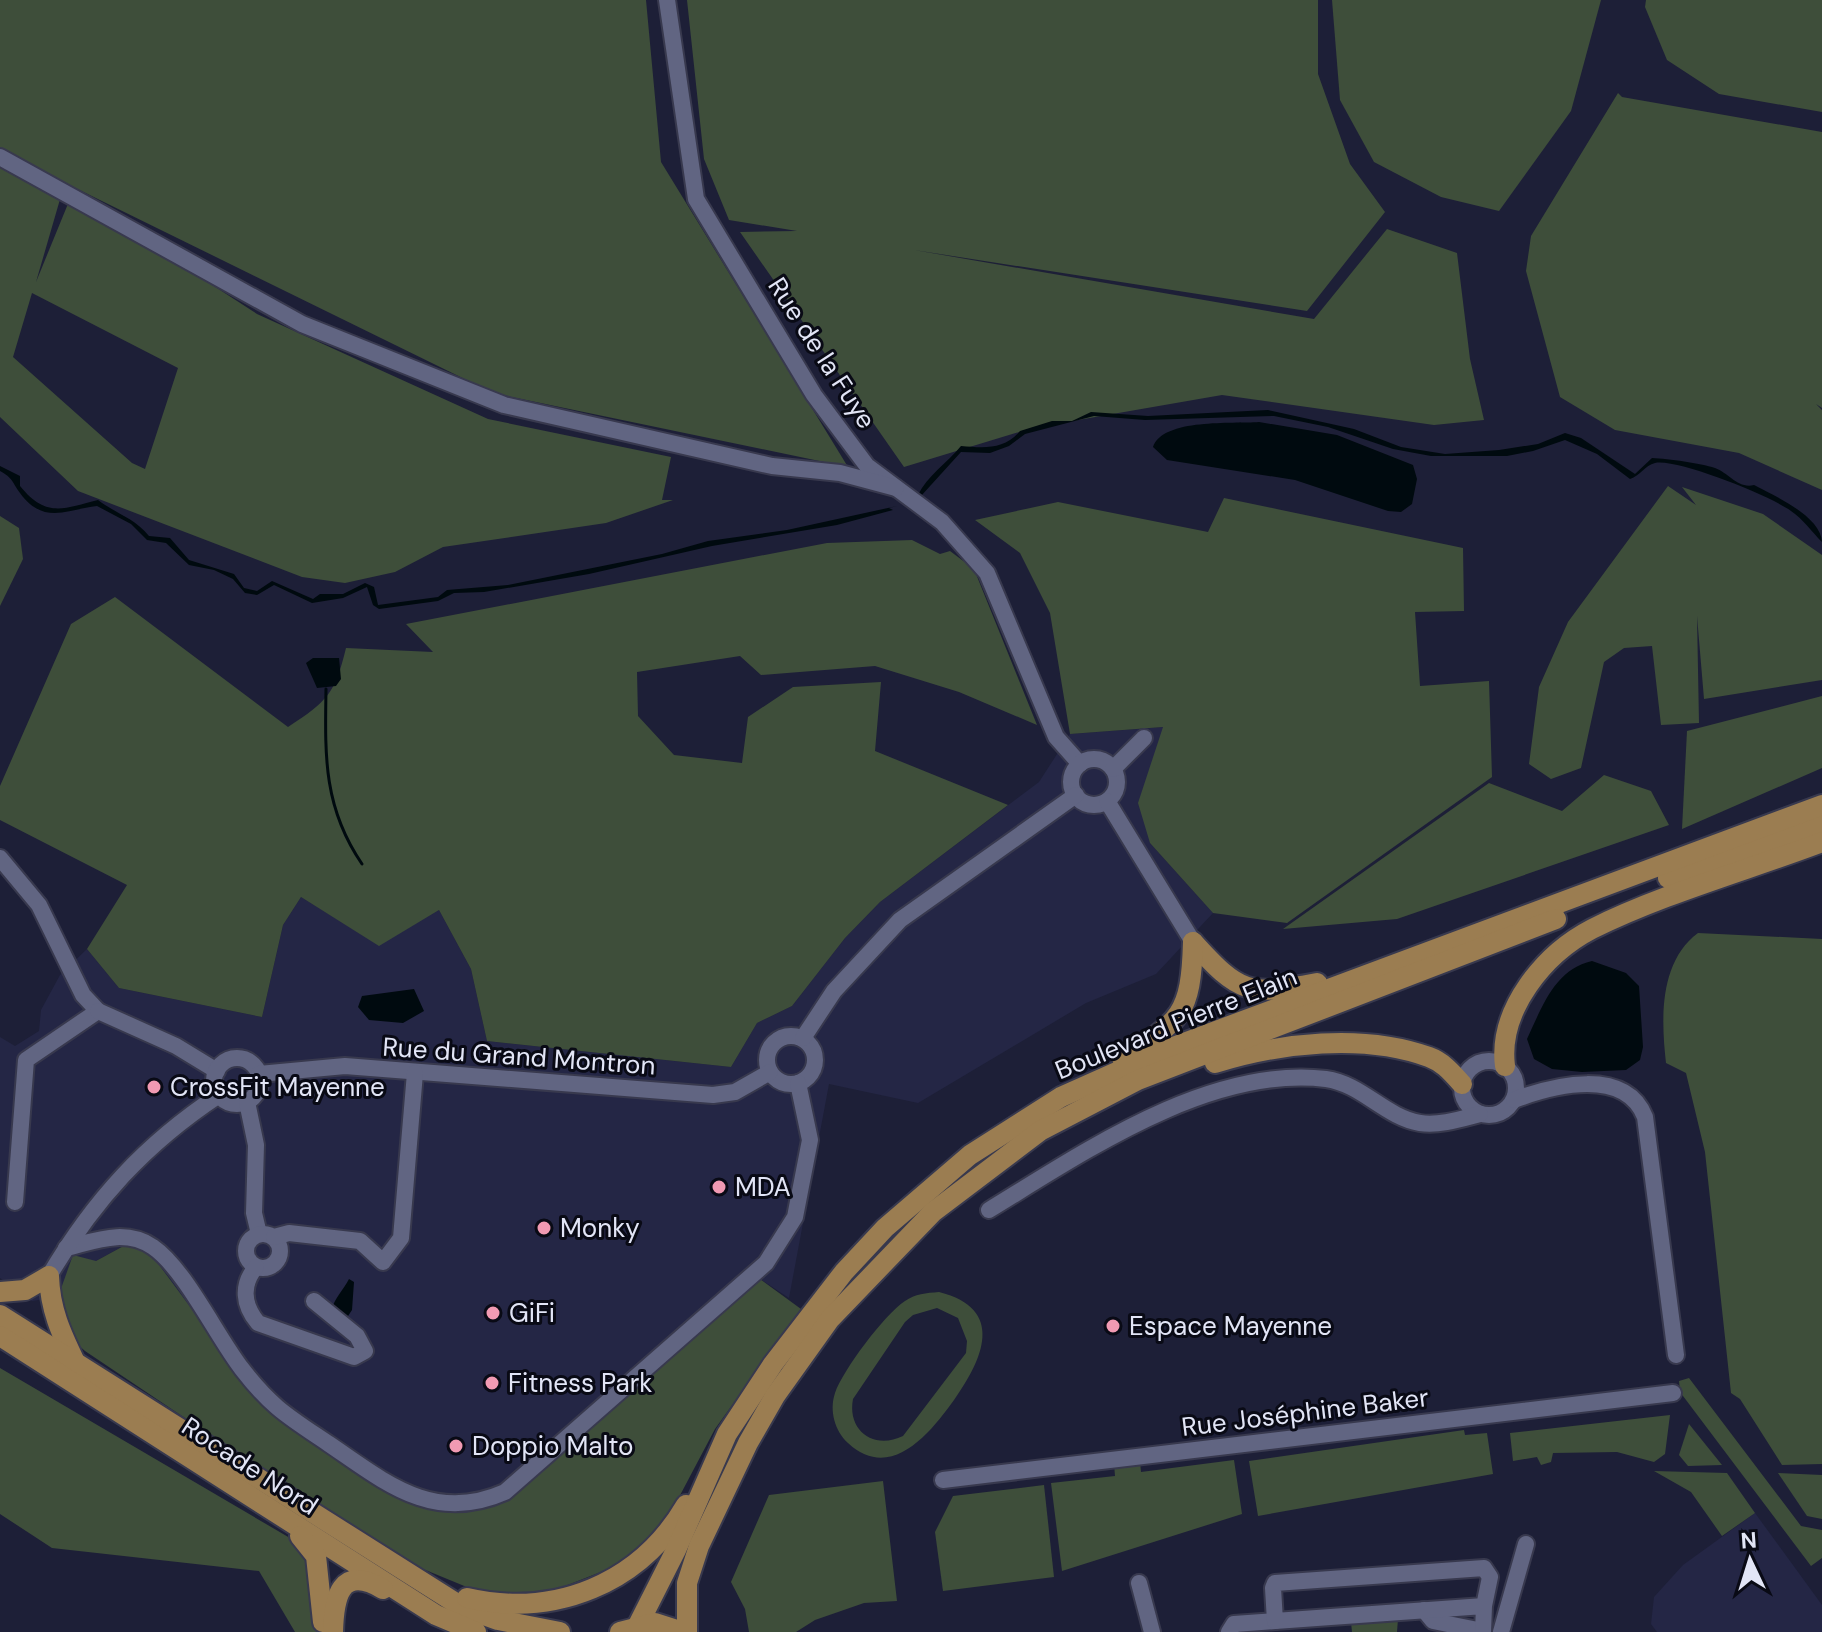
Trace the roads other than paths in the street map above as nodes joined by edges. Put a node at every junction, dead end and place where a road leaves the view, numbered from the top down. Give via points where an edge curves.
1 (667, 0) edge
2 (0, 157) edge
3 (896, 488) junction
4 (1144, 738) dead end
5 (1080, 764) junction
6 (1113, 769) junction
7 (1076, 795) junction
8 (1107, 801) junction
9 (1822, 805) edge
10 (1822, 823) edge
11 (1822, 842) edge
12 (1798, 851) junction
13 (0, 858) edge
14 (1822, 859) edge
15 (1193, 942) junction
16 (1375, 972) junction
17 (98, 1011) junction
18 (803, 1038) junction
19 (1509, 1070) junction
20 (217, 1071) junction
21 (770, 1072) junction
22 (415, 1073) junction
23 (259, 1074) junction
24 (798, 1083) junction
25 (1559, 1087) junction
26 (1462, 1089) junction
27 (219, 1095) junction
28 (1061, 1097) junction
29 (1514, 1100) junction
30 (247, 1102) junction
31 (1480, 1114) junction
32 (1421, 1123) junction
33 (1020, 1146) junction
34 (15, 1202) dead end
35 (989, 1210) dead end
36 (266, 1236) junction
37 (66, 1248) junction
38 (256, 1267) junction
39 (49, 1276) junction
40 (0, 1292) edge
41 (314, 1301) dead end
42 (0, 1315) edge
43 (0, 1336) edge
44 (1676, 1355) dead end
45 (76, 1363) junction
46 (1673, 1393) dead end
47 (727, 1434) junction
48 (943, 1480) dead end
49 (276, 1514) junction
50 (1526, 1544) dead end
51 (415, 1578) junction
52 (1139, 1583) dead end
53 (1484, 1606) junction
54 (436, 1615) junction
55 (1275, 1621) junction
56 (1429, 1621) edge
57 (1311, 1625) edge
58 (629, 1628) edge
59 (322, 1632) edge
60 (333, 1632) edge
61 (476, 1632) edge
62 (560, 1632) edge
63 (685, 1632) edge
64 (1152, 1632) edge
65 (1229, 1632) edge
66 (1483, 1632) edge
67 (1501, 1632) edge

1 - 3 street, Rue de la Fuye via 696,199 814,395 867,466
2 - 3 street via 302,324 504,405 772,466 840,473
3 - 5 street, Rue de la Fuye via 942,522 987,573 1056,737
4 - 6 street
5 - 6 street via 1102,760
5 - 7 street via 1073,775
6 - 8 street via 1117,783
7 - 8 street via 1087,803
7 - 18 street via 900,920 834,991
8 - 15 street
9 - 16 main road, Boulevard Pierre Elain
10 - 33 main road, Boulevard Pierre Elain via 1138,1080
11 - 12 main road
12 - 14 main road
12 - 19 main road via 1591,930 1553,959 1514,1007 1502,1047
13 - 17 street via 39,905 83,995
15 - 16 main road via 1224,977 1249,990
15 - 28 main road via 1192,983 1179,1017
16 - 28 main road, Boulevard Pierre Elain via 1173,1047
17 - 20 street
17 - 34 street via 26,1060
18 - 21 street via 787,1036 773,1043 767,1057
18 - 24 street via 816,1062
19 - 25 street
19 - 26 street via 1482,1062 1469,1070
19 - 29 street
20 - 23 street via 235,1059 250,1062
20 - 27 street
21 - 22 street, Rue du Grand Montron via 735,1092 713,1095
21 - 24 street via 782,1083
22 - 23 street, Rue du Grand Montron via 345,1066
22 - 36 street via 401,1238 383,1262 360,1241 289,1233
23 - 30 street via 260,1087
24 - 37 street via 811,1135 795,1217 766,1263 505,1492 486,1500 430,1502 393,1488 278,1411 149,1245 121,1235
25 - 29 street
25 - 44 street via 1619,1088 1640,1103
26 - 31 street via 1468,1106
26 - 32 street via 1447,1111
26 - 33 main road via 1430,1057 1373,1044 1267,1049 1177,1078
27 - 30 street via 232,1103
27 - 37 street via 153,1143 90,1210
28 - 47 main road, Boulevard Pierre Elain via 970,1155 885,1228 804,1321
29 - 31 street via 1503,1112
30 - 36 street via 256,1145 254,1213
31 - 32 street
32 - 35 street via 1352,1086 1328,1079 1272,1079 1213,1094 1136,1125
33 - 63 main road, Boulevard Pierre Elain via 914,1230 830,1319 800,1359 748,1443 699,1546 687,1583
36 - 38 street via 249,1240 246,1251
36 - 38 street via 280,1247 277,1262
37 - 39 street
38 - 41 street via 245,1289 258,1323 354,1357 365,1351 357,1336
39 - 40 main road via 25,1290
39 - 45 main road via 58,1328
42 - 45 main road, Rocade Nord
43 - 49 main road, Rocade Nord
45 - 51 main road, Rocade Nord
46 - 48 street, Rue Joséphine Baker
47 - 51 main road, Rocade Nord via 663,1539 636,1564 589,1592 526,1605 493,1604
47 - 58 main road, Boulevard Pierre Elain via 676,1550
49 - 54 main road, Rocade Nord
49 - 59 main road via 316,1556
50 - 67 street
51 - 62 main road, Rocade Nord via 474,1612
52 - 64 street
53 - 55 street via 1490,1577 1484,1568 1275,1583
53 - 56 street
53 - 66 street
54 - 60 main road via 370,1582 349,1582 336,1595
54 - 61 main road, Rocade Nord
55 - 57 street
55 - 65 street via 1234,1624
56 - 57 street
56 - 66 street
58 - 63 main road via 655,1623

